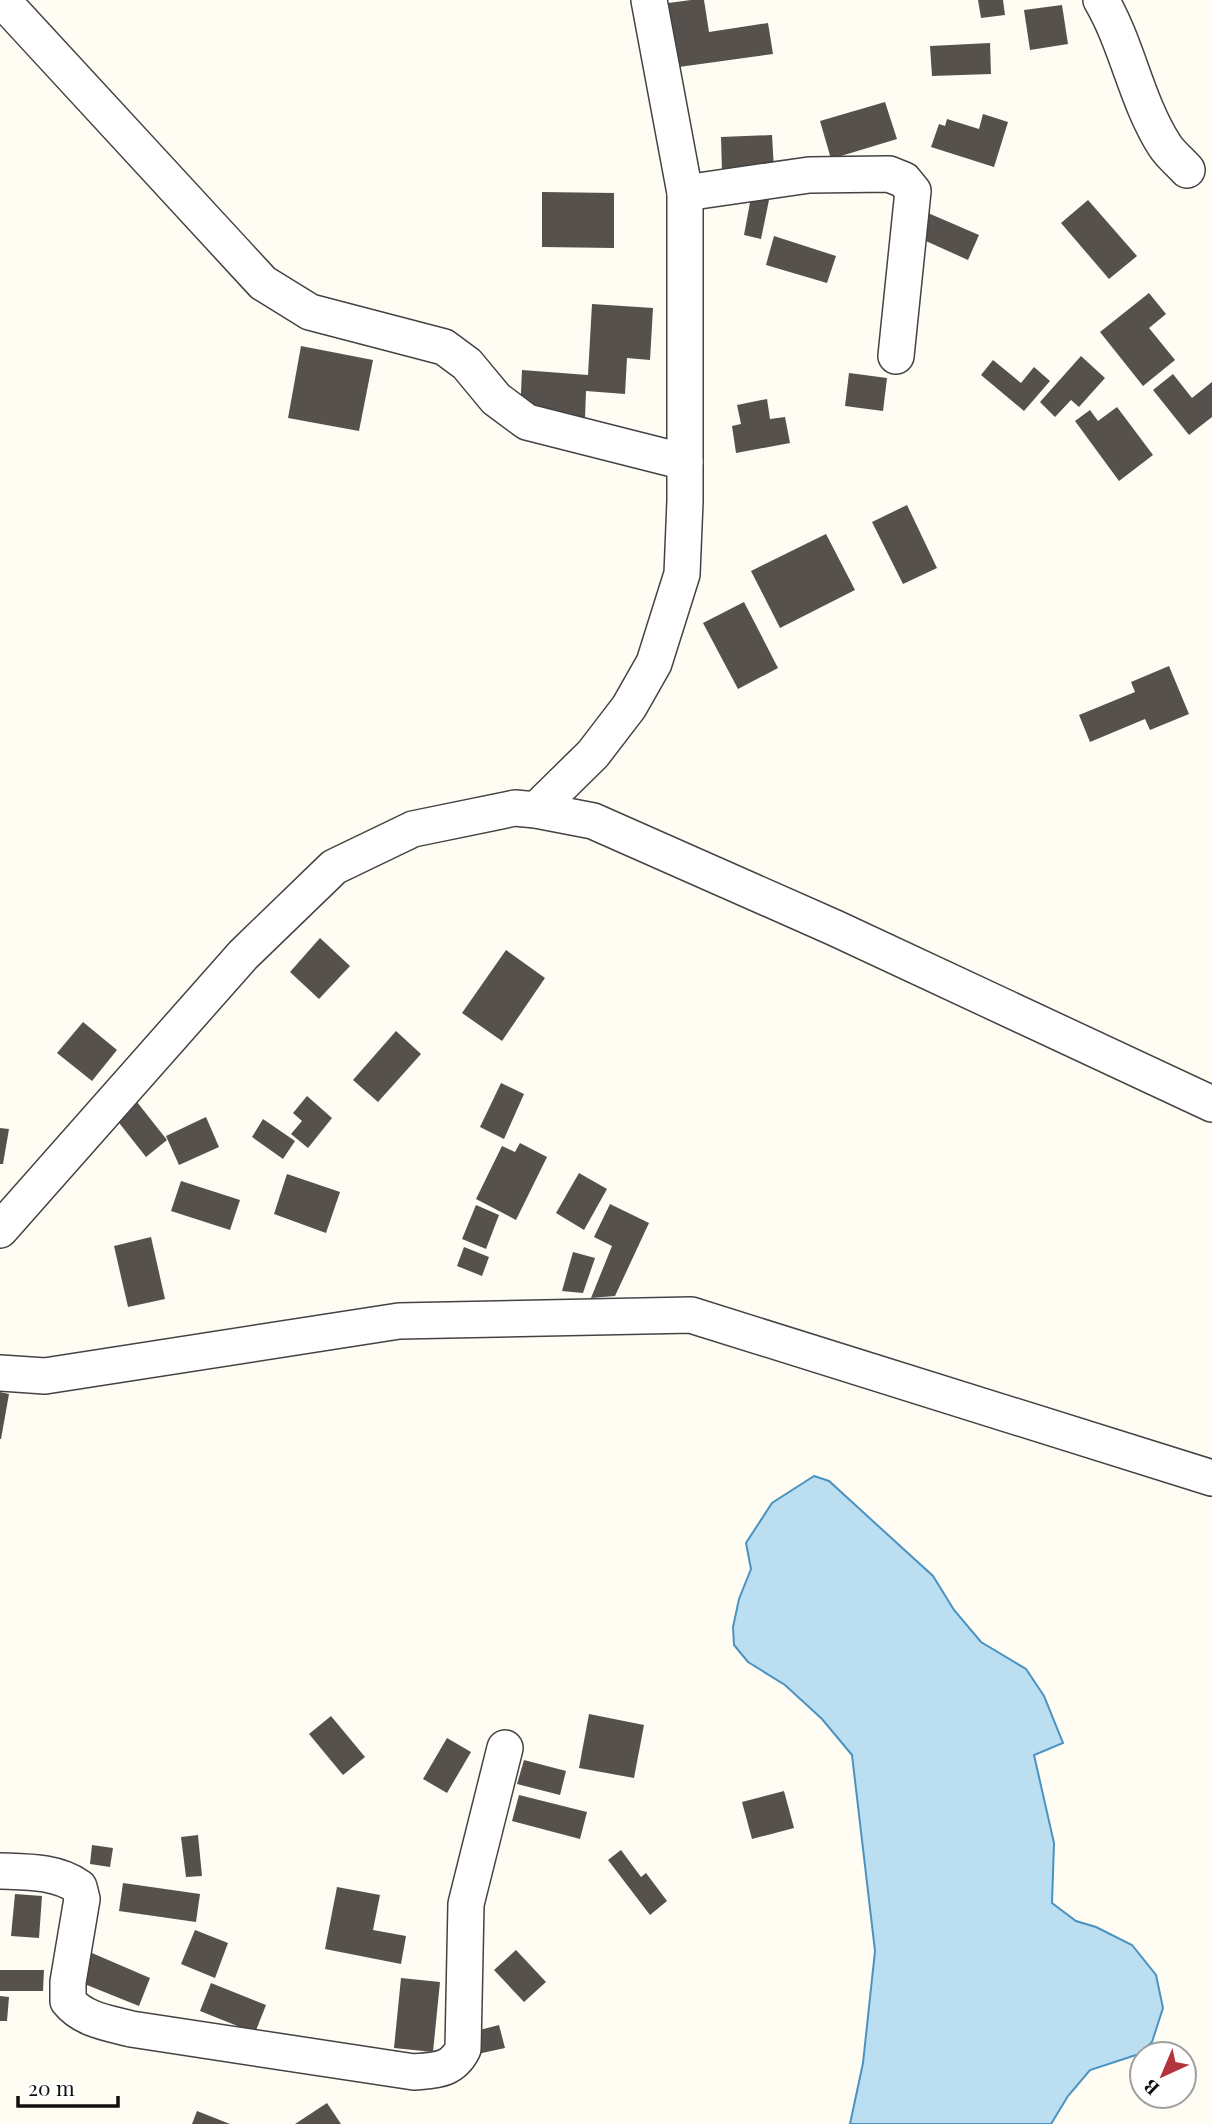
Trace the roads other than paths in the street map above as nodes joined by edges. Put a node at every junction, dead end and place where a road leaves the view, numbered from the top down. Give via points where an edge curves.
1 (2, 0) edge
2 (649, 0) edge
3 (1101, 0) edge
4 (1187, 170) dead end
5 (685, 193) junction
6 (896, 356) dead end
7 (685, 462) junction
8 (536, 810) junction
9 (1212, 1104) edge
10 (0, 1230) edge
11 (0, 1373) edge
12 (1212, 1478) edge
13 (505, 1748) dead end
14 (0, 1871) edge

1 - 7 street via 263,283 310,312 444,347 467,364 496,399 527,422
2 - 5 street
3 - 4 street via 1166,147
5 - 6 street via 808,175 890,174 904,180 913,191
5 - 7 street
7 - 8 street via 682,574 654,663 629,707 593,754
8 - 9 street via 593,821
8 - 10 street via 515,808 413,829 334,867 243,955
11 - 12 street via 45,1376 399,1321 691,1315
13 - 14 street via 466,1904 463,2049 457,2061 443,2069 414,2072 131,2029 85,2016 68,2001 82,1899 79,1887 46,1874

